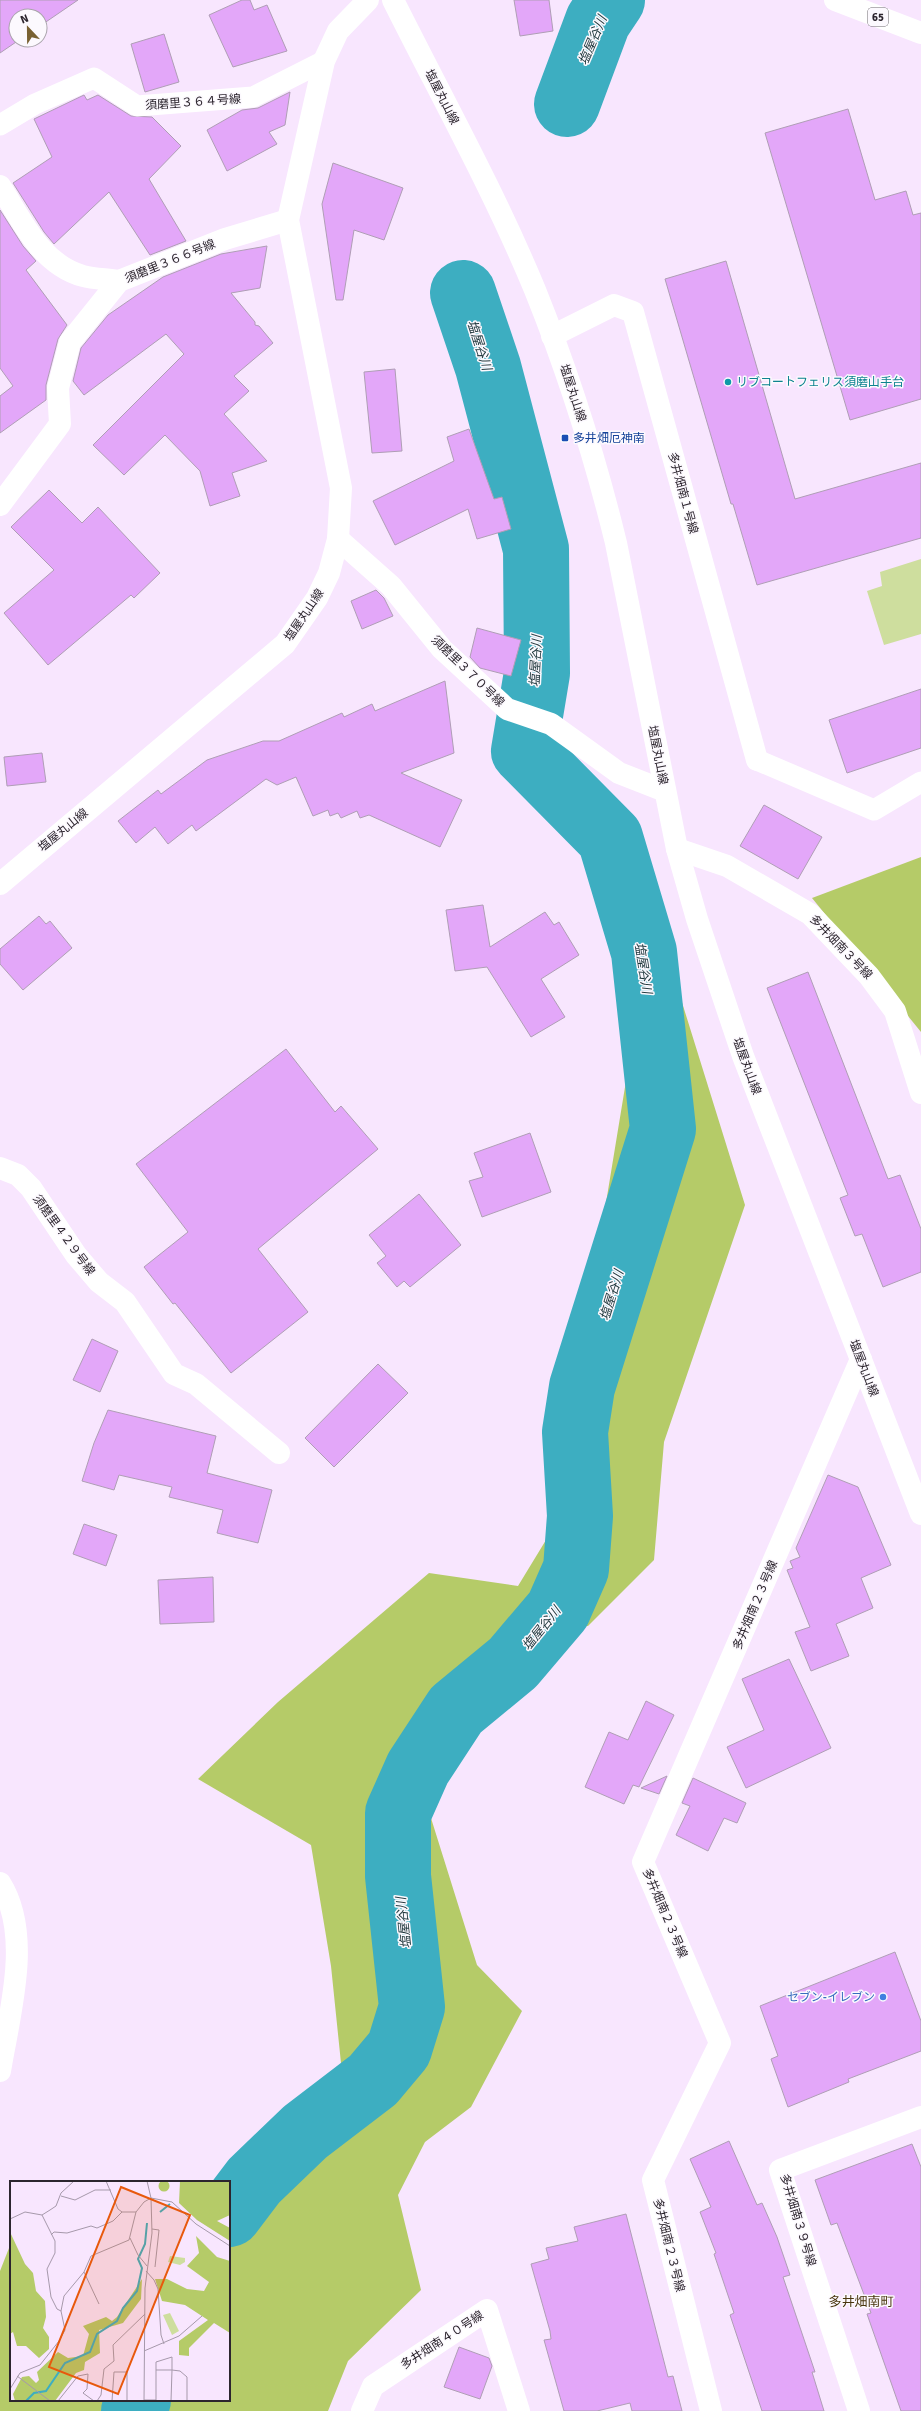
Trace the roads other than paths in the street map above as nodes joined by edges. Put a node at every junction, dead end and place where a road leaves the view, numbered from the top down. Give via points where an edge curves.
1 (368, 0) edge
2 (393, 0) edge
3 (835, 0) edge
4 (921, 33) edge
5 (324, 61) junction
6 (0, 125) edge
7 (0, 186) edge
8 (288, 220) junction
9 (119, 281) junction
10 (552, 336) junction
11 (0, 506) edge
12 (338, 539) junction
13 (757, 760) joint
14 (921, 782) edge
15 (664, 791) junction
16 (677, 849) junction
17 (0, 884) edge
18 (921, 1093) edge
19 (0, 1168) edge
20 (861, 1359) junction
21 (279, 1453) dead end
22 (921, 1514) edge
23 (0, 1883) edge
24 (0, 2071) edge
25 (921, 2117) edge
26 (362, 2411) edge
27 (519, 2411) edge
28 (711, 2411) edge
29 (859, 2411) edge

1 - 5 street, 塩屋丸山線 via 338,31
2 - 10 street, 塩屋丸山線 via 507,228
3 - 4 street, 65
5 - 6 lane, 須磨里３６４号線 via 254,98 137,106 94,78 35,104
5 - 8 street, 塩屋丸山線
7 - 9 street via 34,241 57,264 82,276
8 - 9 street, 須磨里３６６号線 via 225,239
8 - 12 street, 塩屋丸山線 via 341,488
9 - 11 street, 須磨里３６６号線 via 70,342 58,388 60,424
10 - 13 street, 多井畑南１号線 via 614,305 633,312
10 - 15 street, 塩屋丸山線 via 570,382 607,503
12 - 15 street, 須磨里３７０号線 via 391,586 442,649 507,709 551,724 619,773
12 - 17 street, 塩屋丸山線 via 329,573 317,598 285,644
13 - 14 lane via 874,810
15 - 16 street, 塩屋丸山線
16 - 18 street, 多井畑南３号線 via 727,866 810,914 869,976 895,1011
16 - 20 street, 塩屋丸山線 via 697,919 743,1056
19 - 21 street, 須磨里４２９号線 via 18,1175 31,1188 76,1255 99,1282 125,1302 174,1374 196,1384
20 - 22 street, 塩屋丸山線
20 - 28 street, 多井畑南２３号線 via 643,1862 720,2043 653,2180
23 - 24 street via 13,1913 17,1939 16,1971
25 - 29 street, 多井畑南３９号線 via 780,2170
26 - 27 street, 多井畑南４０号線 via 373,2386 487,2310

